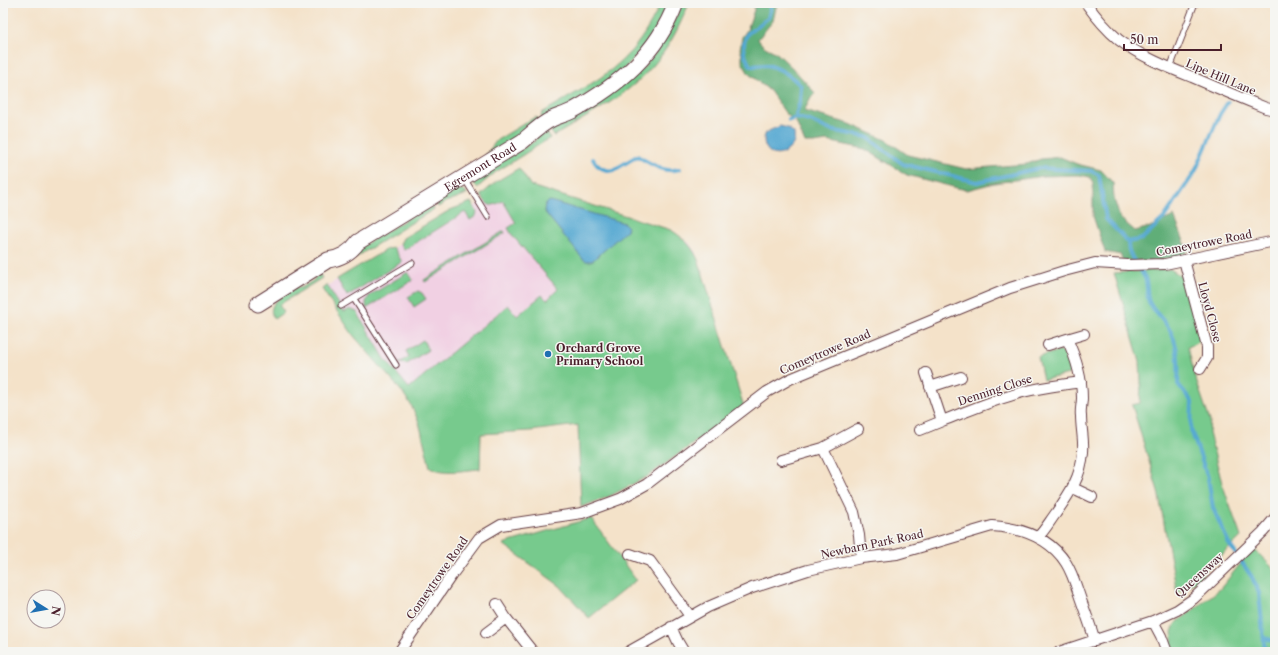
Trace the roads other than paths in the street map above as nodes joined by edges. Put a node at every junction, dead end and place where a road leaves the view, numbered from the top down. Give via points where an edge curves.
1 (676, 3) edge
2 (1086, 3) edge
3 (1195, 3) edge
4 (1170, 68) junction
5 (1275, 110) edge
6 (464, 178) junction
7 (488, 217) dead end
8 (1275, 241) edge
9 (1184, 260) junction
10 (412, 263) dead end
11 (354, 299) junction
12 (258, 304) dead end
13 (341, 306) dead end
14 (1084, 334) dead end
15 (1067, 339) junction
16 (1048, 345) dead end
17 (396, 365) dead end
18 (1200, 369) dead end
19 (926, 373) dead end
20 (961, 377) dead end
21 (1081, 382) junction
22 (930, 387) junction
23 (942, 421) junction
24 (858, 429) dead end
25 (920, 430) dead end
26 (823, 448) junction
27 (781, 460) dead end
28 (1073, 488) junction
29 (1092, 497) dead end
30 (1275, 518) edge
31 (1038, 537) junction
32 (630, 554) dead end
33 (861, 558) junction
34 (498, 604) dead end
35 (690, 616) junction
36 (506, 618) junction
37 (1153, 621) junction
38 (671, 627) junction
39 (486, 633) dead end
40 (1095, 641) junction
41 (399, 652) edge
42 (533, 652) edge
43 (628, 652) edge
44 (684, 652) edge
45 (1059, 652) edge
46 (1167, 652) edge

1 - 6 street, Egremont Road via 661,34 636,67 571,112 552,119 523,141
2 - 4 street, Lipe Hill Lane via 1119,40
3 - 4 lane
4 - 5 street, Lipe Hill Lane
6 - 7 lane
6 - 12 street, Egremont Road via 358,242 345,254 328,260
8 - 9 street, Comeytrowe Road
9 - 18 street, Lloyd Close via 1207,347 1207,358
9 - 41 street, Comeytrowe Road via 1128,266 1095,262 1064,271 1010,288 790,379 762,397 647,484 620,499 582,513 501,525 479,538
10 - 11 lane
11 - 13 lane
11 - 17 lane
14 - 15 street
15 - 16 street
15 - 21 street
19 - 22 street
20 - 22 street, Denning Close
21 - 23 street, Denning Close via 1022,392
21 - 28 street via 1083,453
22 - 23 street
23 - 25 street, Denning Close
24 - 26 street
26 - 27 street
26 - 33 street via 854,512
28 - 29 street
28 - 31 street
30 - 37 street, Queensway via 1193,599
31 - 33 street, Newbarn Park Road via 1006,526 992,526 897,554
31 - 40 street, Newbarn Park Road via 1066,564
32 - 35 street via 650,561
33 - 35 street, Newbarn Park Road via 808,570 757,587 724,599
34 - 36 street
35 - 38 street, Newbarn Park Road
36 - 39 street
36 - 42 street
37 - 40 street, Queensway
37 - 46 street
38 - 43 street, Newbarn Park Road
38 - 44 street
40 - 45 street, Queensway

